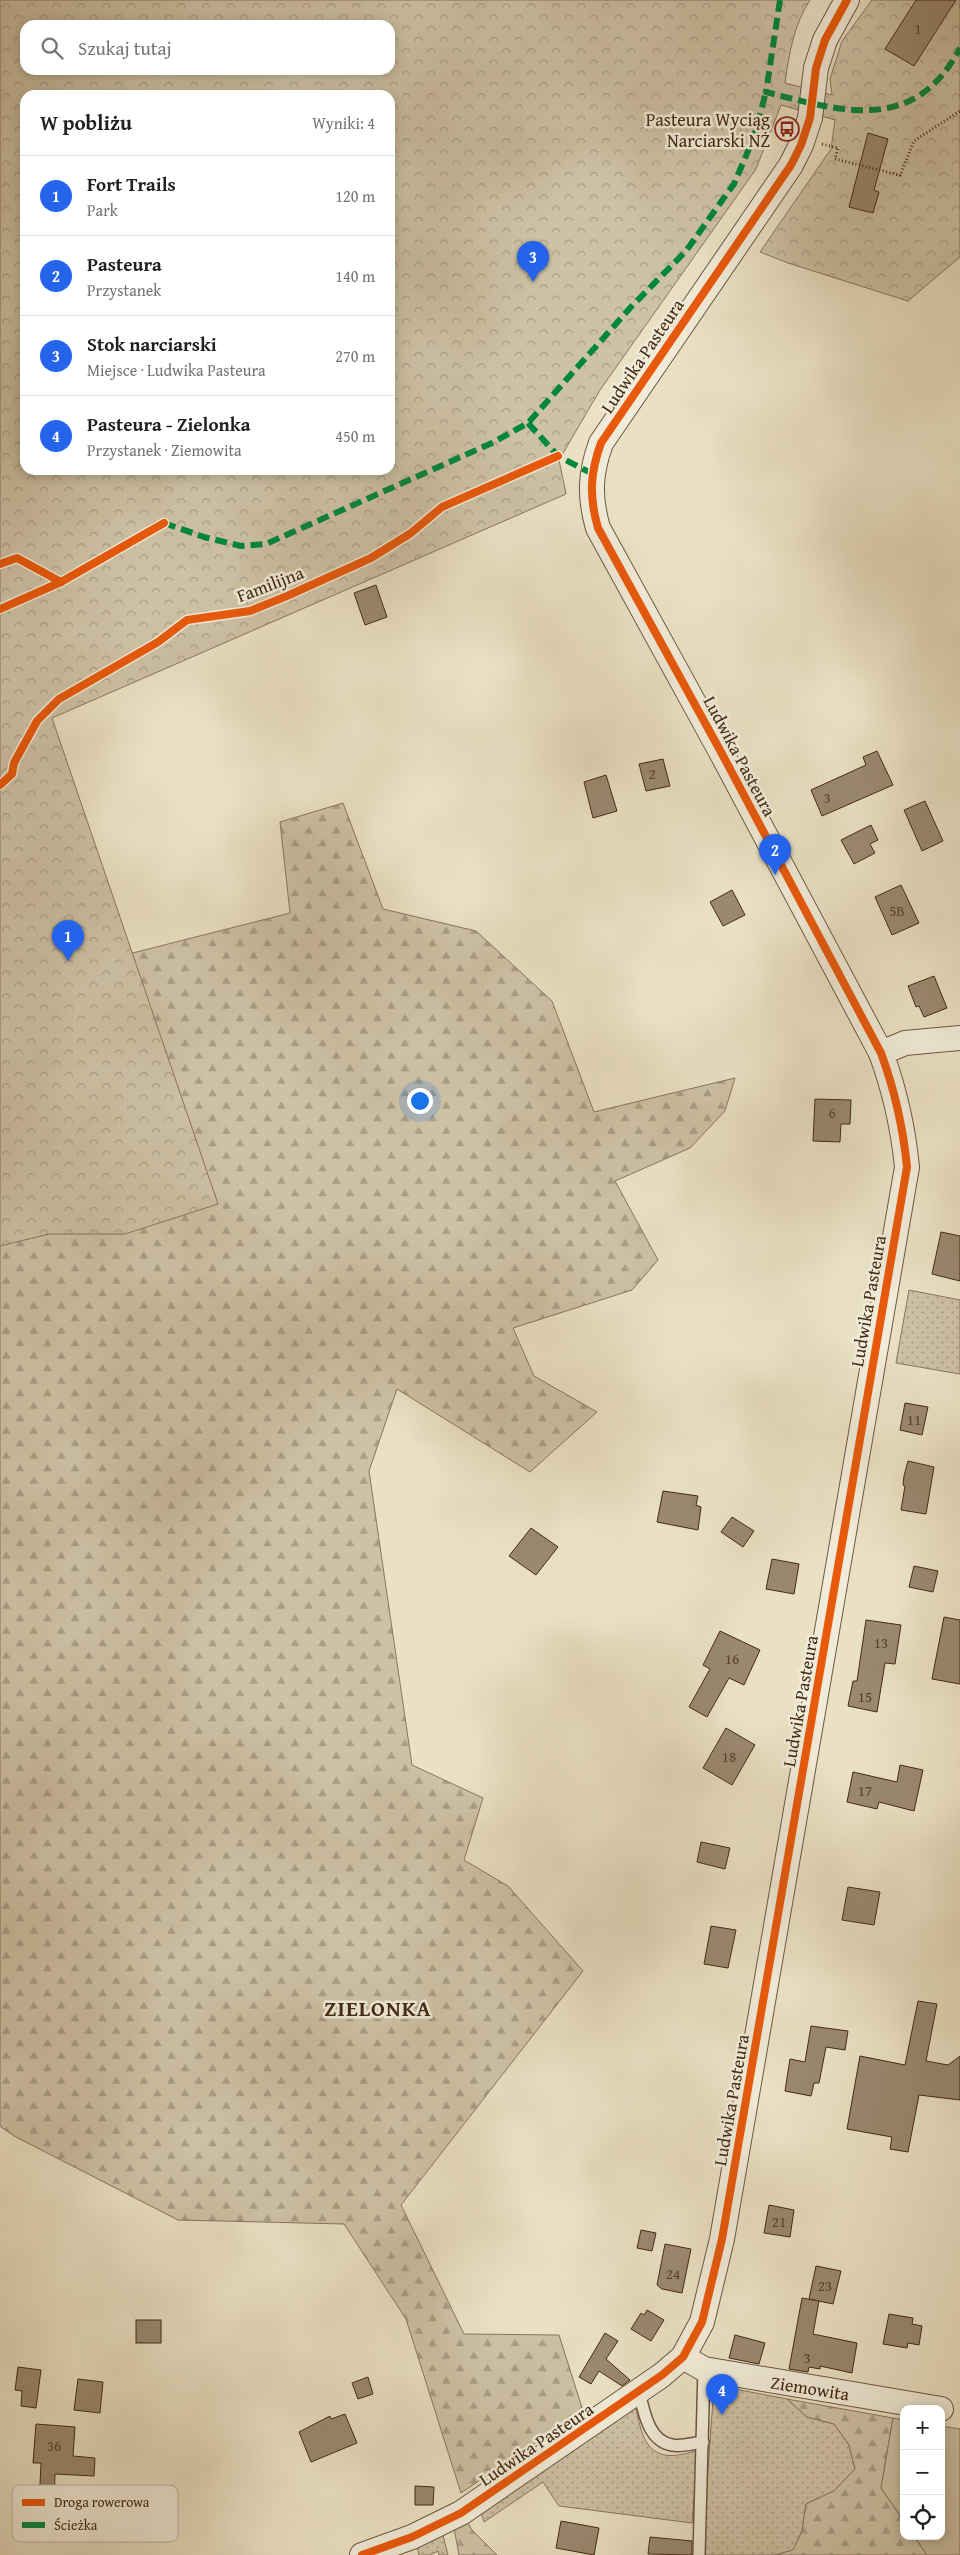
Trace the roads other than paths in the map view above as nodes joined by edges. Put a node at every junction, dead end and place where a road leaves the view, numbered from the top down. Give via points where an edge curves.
1 (847, 0) edge
2 (960, 1038) edge
3 (880, 1054) junction
4 (682, 2357) junction
5 (704, 2370) junction
6 (639, 2392) junction
7 (917, 2405) edge
8 (945, 2410) edge
9 (960, 2412) edge
10 (703, 2442) junction
11 (362, 2555) edge
12 (700, 2555) edge

1 - 3 street, Ludwika Pasteura via 825,40 816,68 810,118 791,165 601,443 591,473 591,490 598,528 721,752
2 - 3 street via 905,1043
3 - 4 street, Ludwika Pasteura via 894,1089 907,1167 722,2239 702,2322
4 - 5 street, Ziemowita
4 - 6 street, Ludwika Pasteura
5 - 7 street, Ziemowita
5 - 10 lane
6 - 10 lane via 645,2417 659,2441 672,2446
6 - 11 street, Ludwika Pasteura via 461,2513 412,2537
8 - 9 street, Ziemowita
10 - 12 lane

